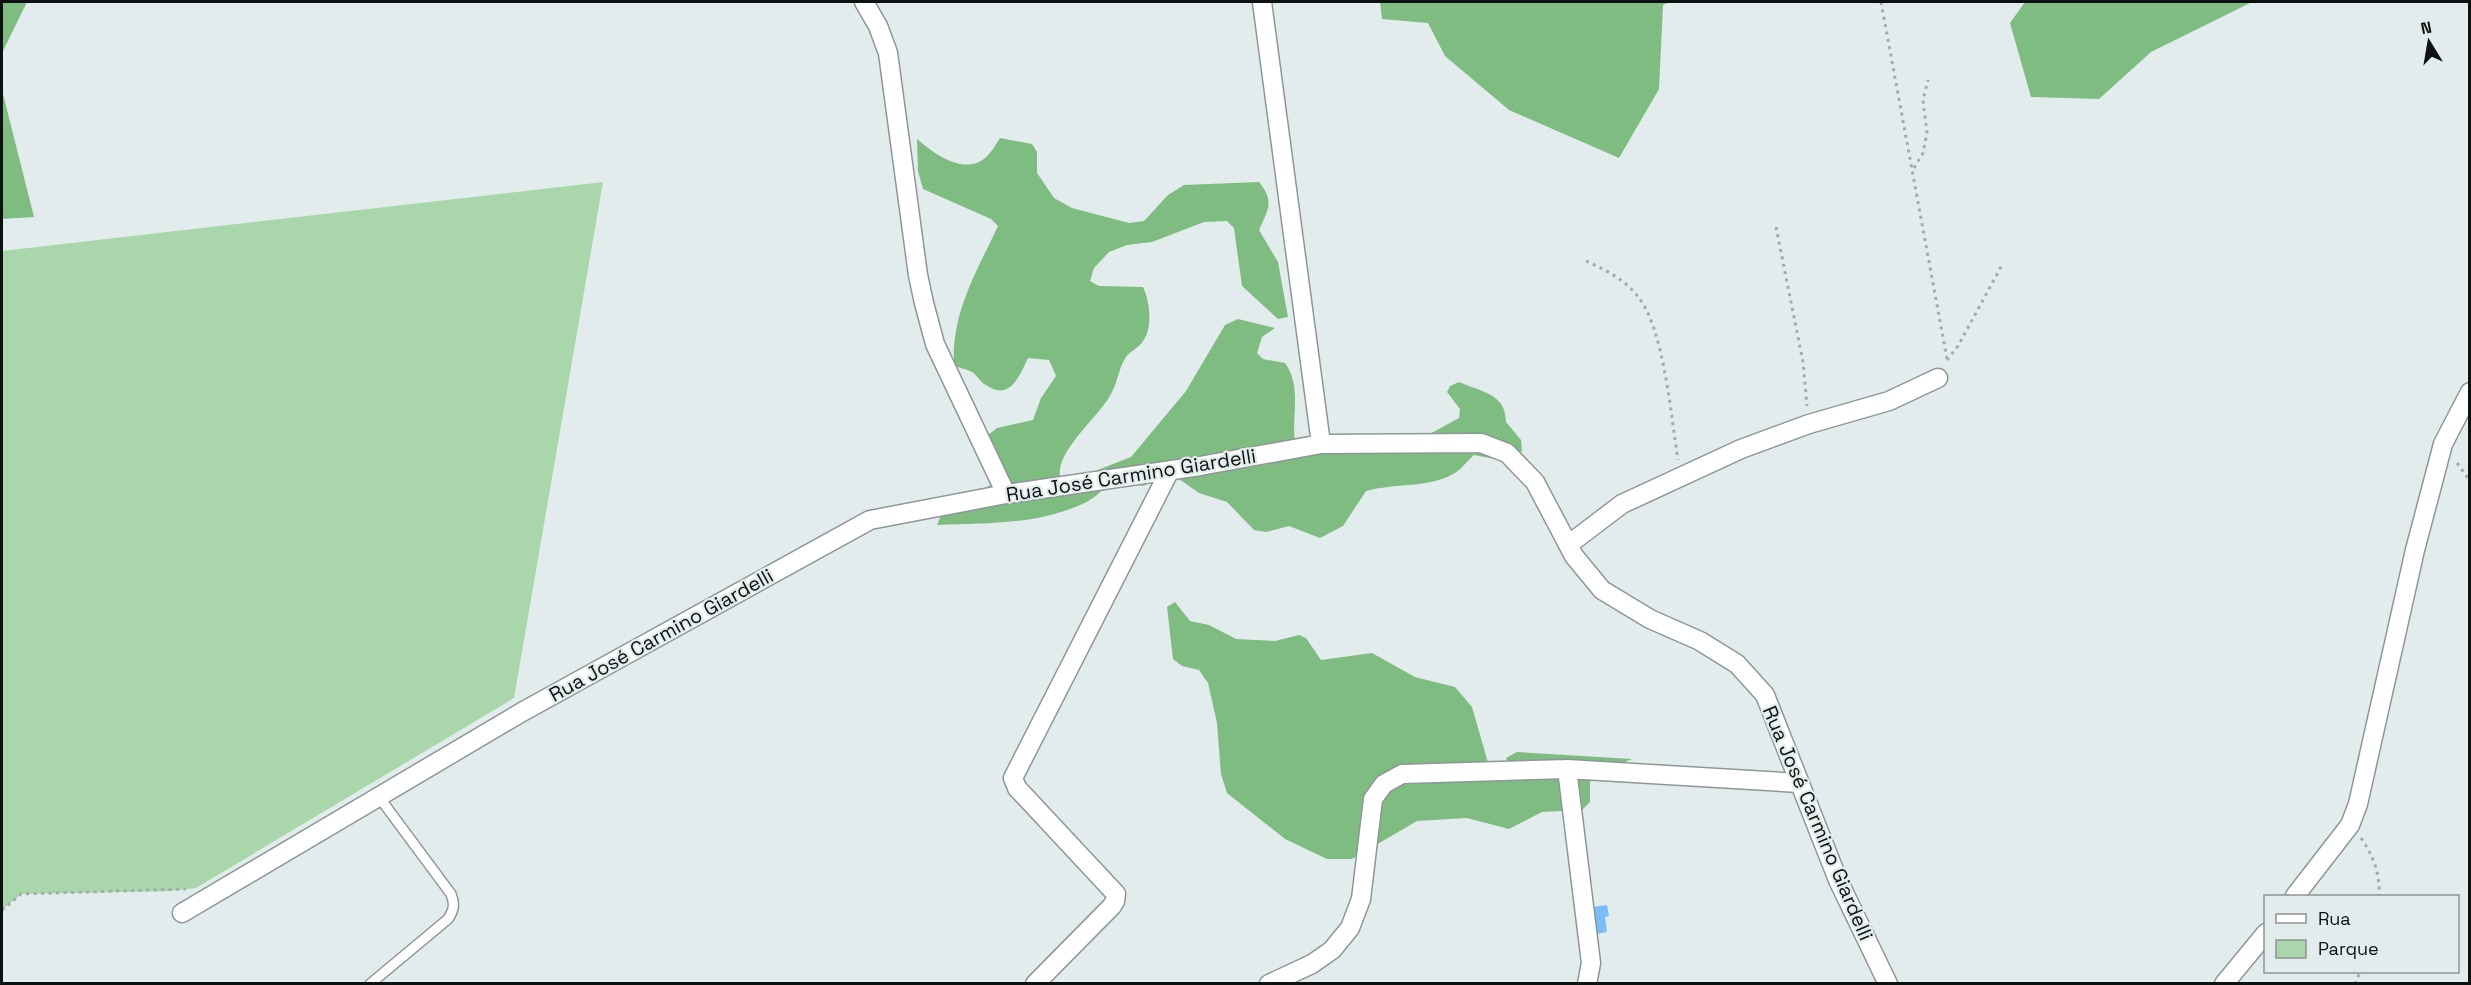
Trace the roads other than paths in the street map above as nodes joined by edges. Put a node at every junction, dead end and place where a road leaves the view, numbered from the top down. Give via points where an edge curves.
1 (864, 2) edge
2 (1262, 2) edge
3 (1938, 378) road end
4 (2469, 392) edge
5 (1321, 444) junction
6 (1170, 470) junction
7 (1006, 494) junction
8 (1568, 545) junction
9 (1567, 769) junction
10 (1799, 783) junction
11 (379, 797) junction
12 (2297, 895) edge
13 (182, 913) dead end
14 (2264, 934) edge
15 (370, 984) edge
16 (1035, 984) edge
17 (1269, 984) edge
18 (1587, 984) edge
19 (1888, 984) edge
20 (2224, 984) edge

1 - 7 street via 888,53 918,275 935,344
2 - 5 street
3 - 8 street via 1889,401 1809,424 1681,476 1622,504
4 - 12 street via 2443,444 2358,804 2350,825
5 - 6 street, Rua José Carmino Giardelli
5 - 8 street, Rua José Carmino Giardelli via 1482,443 1507,453 1535,482
6 - 7 street, Rua José Carmino Giardelli
6 - 16 street via 1013,778 1017,788 1116,894 1112,906
7 - 11 street, Rua José Carmino Giardelli via 870,520 522,712
8 - 10 street, Rua José Carmino Giardelli via 1602,590 1737,664 1765,695
9 - 10 street
9 - 17 street via 1402,774 1384,784 1373,799 1361,899 1350,928 1332,950 1312,964
9 - 18 street via 1591,963
10 - 19 street, Rua José Carmino Giardelli via 1838,880
11 - 13 street, Rua José Carmino Giardelli
11 - 15 lane via 454,903 448,920
14 - 20 street

